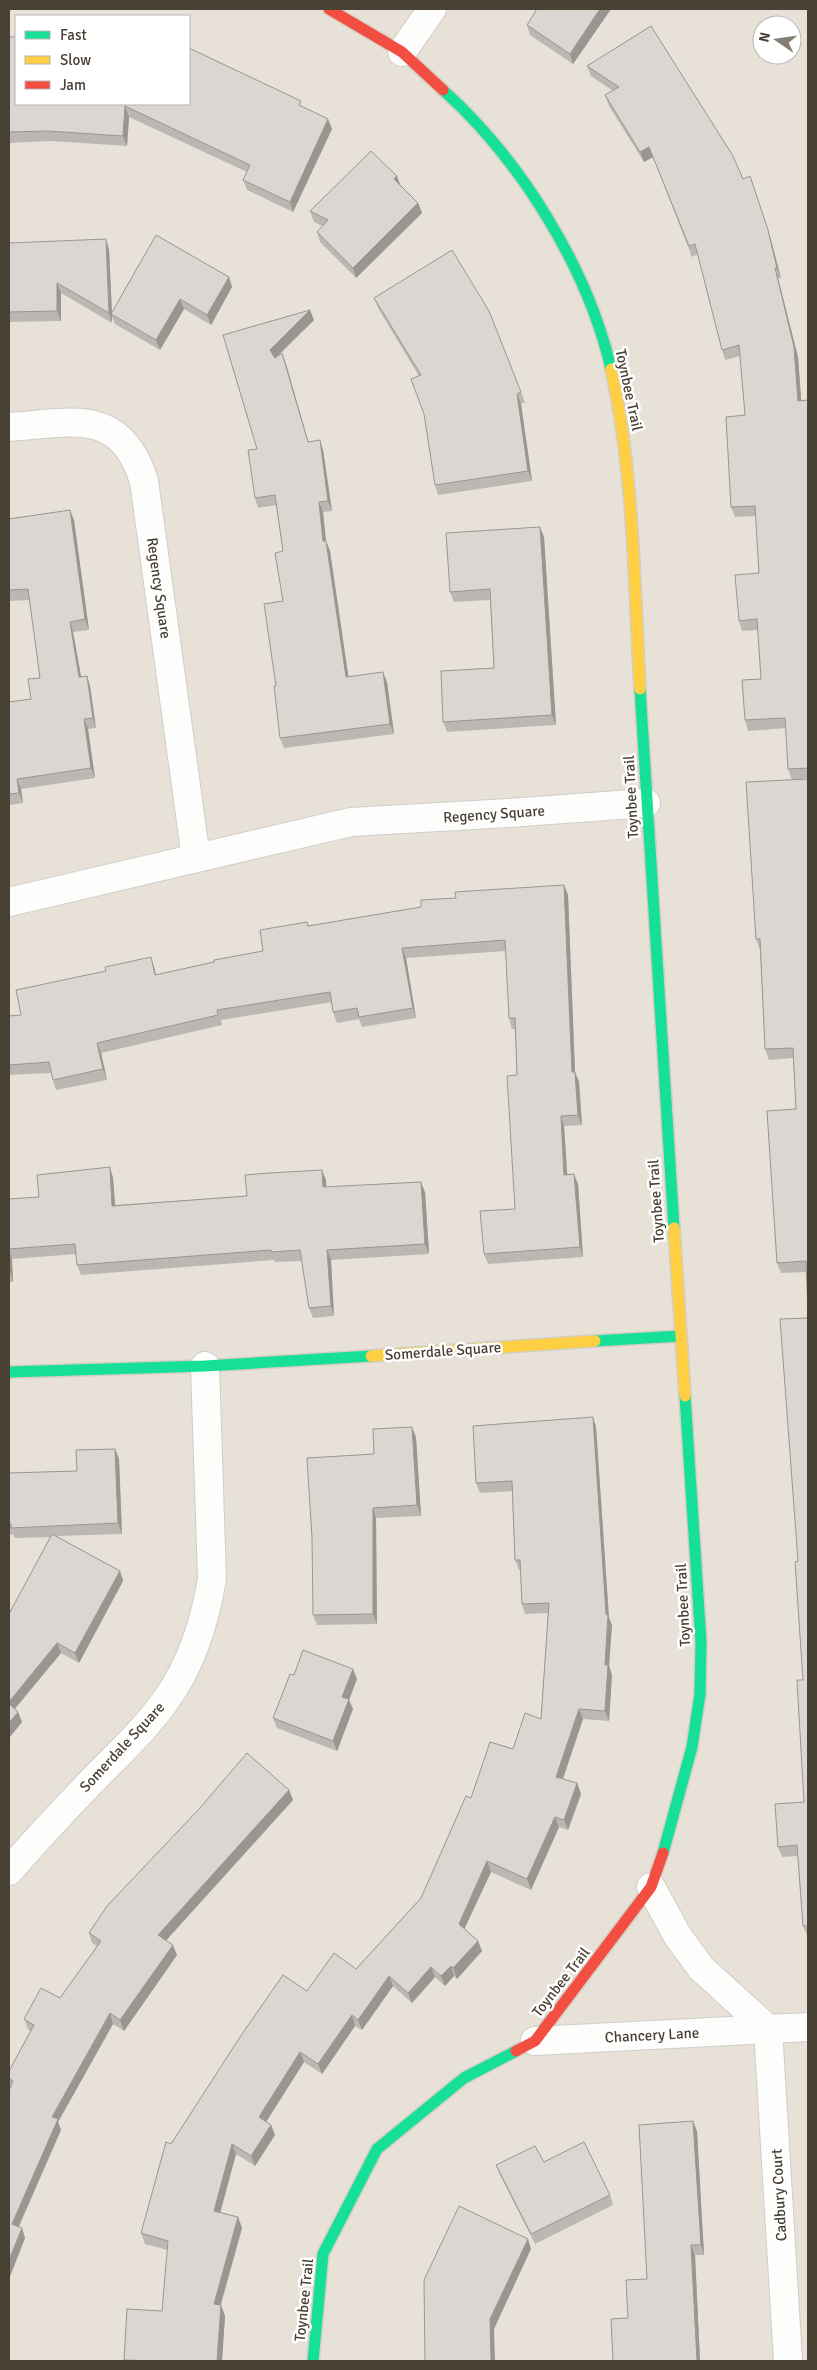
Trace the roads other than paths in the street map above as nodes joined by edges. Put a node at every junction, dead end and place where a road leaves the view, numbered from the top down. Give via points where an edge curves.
1 (328, 9) edge
2 (432, 9) edge
3 (402, 52) junction
4 (9, 427) edge
5 (646, 802) junction
6 (196, 858) junction
7 (9, 902) edge
8 (680, 1336) junction
9 (205, 1366) junction
10 (9, 1372) edge
11 (9, 1871) edge
12 (651, 1887) junction
13 (808, 2027) edge
14 (768, 2029) junction
15 (535, 2041) junction
16 (313, 2361) edge
17 (788, 2361) edge

1 - 3 street, Toynbee Trail
2 - 3 street
3 - 5 street, Toynbee Trail via 466,110 522,177 563,245 608,356 621,414 629,501
4 - 6 street, Regency Square via 88,423 109,429 136,459 144,481
5 - 6 street, Regency Square via 509,814 351,822
5 - 8 street, Toynbee Trail
6 - 7 street, Regency Square
8 - 9 street, Somerdale Square
8 - 12 street, Toynbee Trail via 700,1642 700,1694 692,1747
9 - 10 street, Somerdale Square
9 - 11 street, Somerdale Square via 212,1579 198,1637 167,1699
12 - 14 street via 677,1935 700,1968
12 - 15 street, Toynbee Trail
13 - 14 street, Chancery Lane
14 - 15 street, Chancery Lane
14 - 17 street, Cadbury Court
15 - 16 street, Toynbee Trail via 464,2078 377,2149 323,2254

